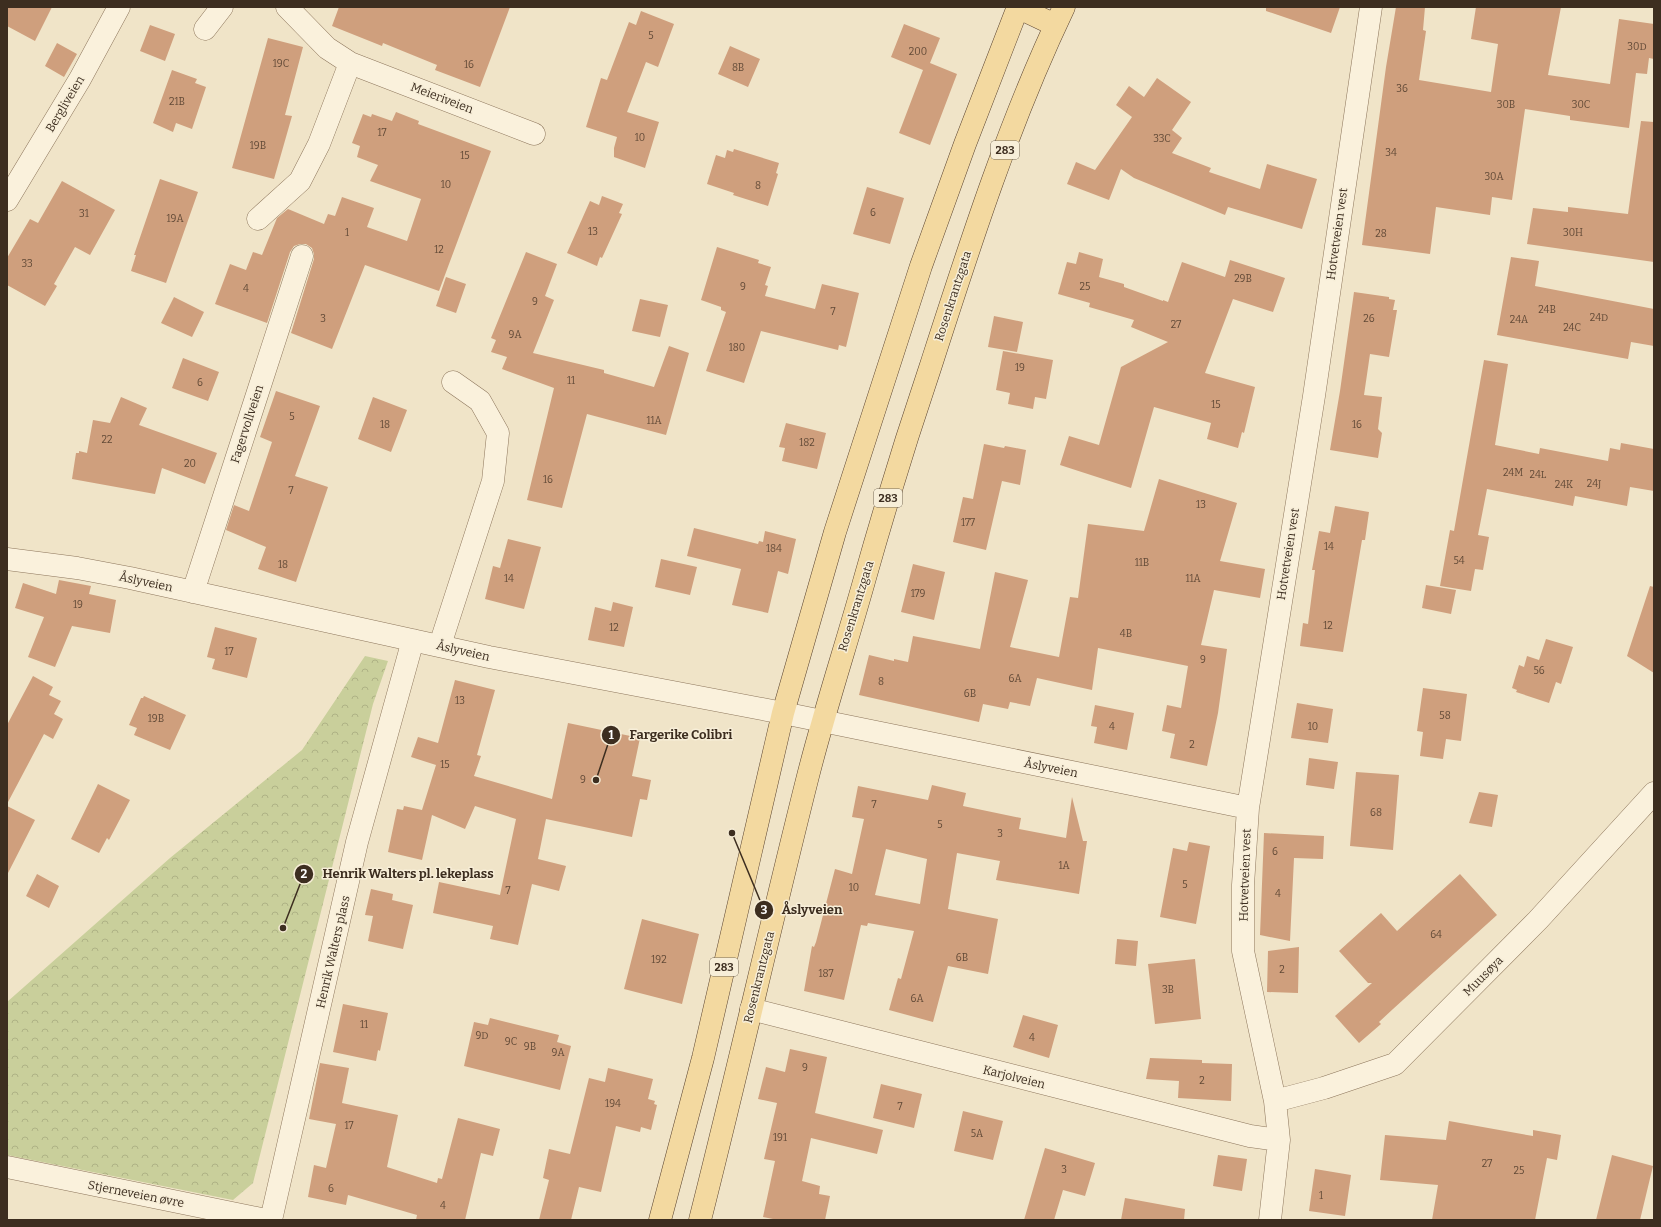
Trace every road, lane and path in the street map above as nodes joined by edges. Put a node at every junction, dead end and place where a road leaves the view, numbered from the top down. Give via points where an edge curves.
1 (119, 7) edge
2 (222, 7) edge
3 (287, 7) edge
4 (1018, 7) edge
5 (1371, 7) edge
6 (1059, 16) edge
7 (205, 29) dead end
8 (350, 63) junction
9 (534, 134) dead end
10 (7, 200) edge
11 (258, 219) dead end
12 (302, 256) dead end
13 (453, 382) dead end
14 (7, 559) edge
15 (192, 592) junction
16 (413, 640) junction
17 (440, 646) junction
18 (783, 713) junction
19 (823, 721) junction
20 (1654, 793) edge
21 (1248, 808) junction
22 (751, 1009) junction
23 (1275, 1101) junction
24 (1279, 1140) junction
25 (7, 1167) edge
26 (266, 1220) edge
27 (271, 1220) edge
28 (660, 1220) edge
29 (700, 1220) edge
30 (1270, 1220) edge

1 - 10 street, Bergliveien via 80,79
2 - 7 street
3 - 8 street, Meieriveien via 327,48
4 - 6 main road
4 - 18 main road, 283 via 965,144 922,266 835,532
5 - 21 street, Hotvetveien vest via 1314,396
6 - 19 main road, Rosenkrantzgata / 283 via 1023,103 959,277 898,465
8 - 9 street, Meieriveien
8 - 11 street via 319,144 300,181
12 - 15 street, Fagervollveien
13 - 17 street via 480,401 498,433 493,481
14 - 15 street, Åslyveien via 77,568
15 - 16 street, Åslyveien
16 - 17 street, Åslyveien
16 - 27 street, Henrik Walters plass via 357,842
17 - 18 street, Åslyveien
18 - 19 street, Åslyveien
18 - 28 main road, 283 via 703,1058
19 - 21 street, Åslyveien
19 - 22 main road, Rosenkrantzgata / 283
20 - 23 street, Muusøya via 1538,920 1395,1064 1324,1088
21 - 23 street, Hotvetveien vest via 1243,886 1243,951
22 - 24 street, Karjolveien via 1243,1134
22 - 29 main road, Rosenkrantzgata / 283
23 - 24 street, Hotvetveien vest
24 - 30 street, Hotvetveien vest
25 - 26 street, Stjerneveien øvre

